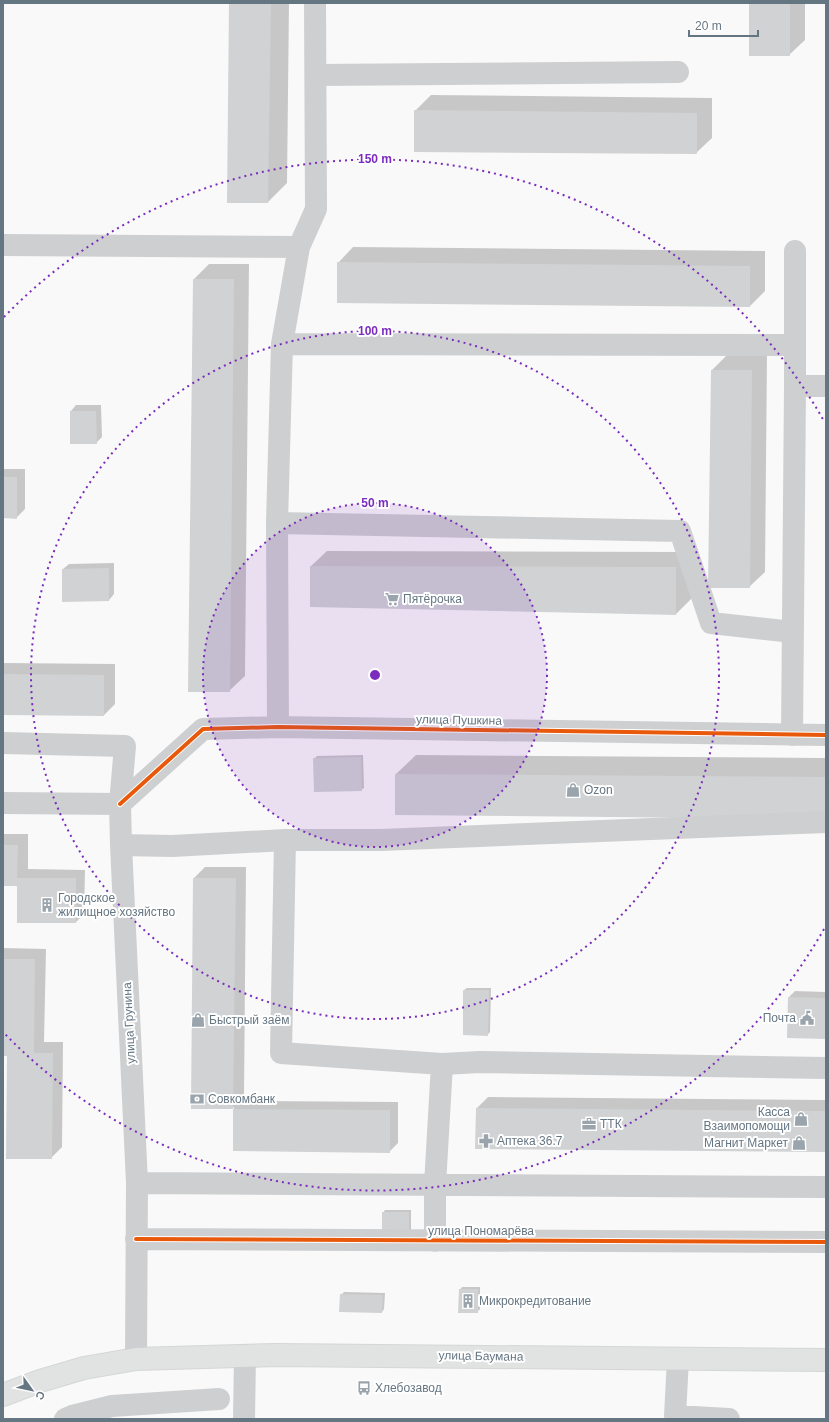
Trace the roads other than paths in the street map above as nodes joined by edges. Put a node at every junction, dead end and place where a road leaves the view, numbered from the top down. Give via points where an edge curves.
1 (315, 3) edge
2 (678, 72) dead end
3 (316, 75) junction
4 (3, 245) edge
5 (299, 247) junction
6 (795, 251) dead end
7 (282, 344) junction
8 (795, 345) junction
9 (795, 386) junction
10 (826, 386) edge
11 (277, 523) junction
12 (793, 632) junction
13 (278, 727) junction
14 (792, 735) junction
15 (826, 735) edge
16 (3, 744) edge
17 (3, 803) edge
18 (120, 804) junction
19 (826, 822) edge
20 (284, 840) junction
21 (121, 845) junction
22 (442, 1064) junction
23 (826, 1068) edge
24 (137, 1183) junction
25 (435, 1185) junction
26 (826, 1188) edge
27 (136, 1239) junction
28 (435, 1241) junction
29 (826, 1242) edge
30 (245, 1355) junction
31 (136, 1359) junction
32 (678, 1359) junction
33 (826, 1360) edge
34 (3, 1395) edge
35 (219, 1399) dead end
36 (65, 1419) edge
37 (244, 1419) edge
38 (729, 1419) edge

1 - 3 street
2 - 3 street
3 - 5 street via 316,208
4 - 5 street
5 - 7 street
6 - 8 street
7 - 8 street
7 - 11 street
8 - 9 street
9 - 10 street
9 - 12 street
11 - 12 street via 680,531 711,623
11 - 13 street
12 - 14 street
13 - 14 street, улица Пушкина
13 - 18 street, улица Пушкина via 203,729
14 - 15 street, улица Пушкина
16 - 18 street, улица Грунина via 125,746
17 - 18 street
18 - 21 street, улица Грунина
19 - 20 street via 382,840
20 - 21 street via 172,846
20 - 22 street via 281,1052
21 - 24 street, улица Грунина
22 - 23 street via 480,1062
22 - 25 street
24 - 25 street
24 - 27 street, улица Грунина
25 - 26 street
25 - 28 street
27 - 28 street, улица Пономарёва
27 - 31 street, улица Грунина
28 - 29 street, улица Пономарёва
30 - 31 main road, улица Баумана
30 - 32 main road, улица Баумана
30 - 37 street
31 - 34 main road, улица Баумана via 84,1368
32 - 33 main road, улица Баумана
32 - 38 street via 675,1416
35 - 36 street via 112,1406

